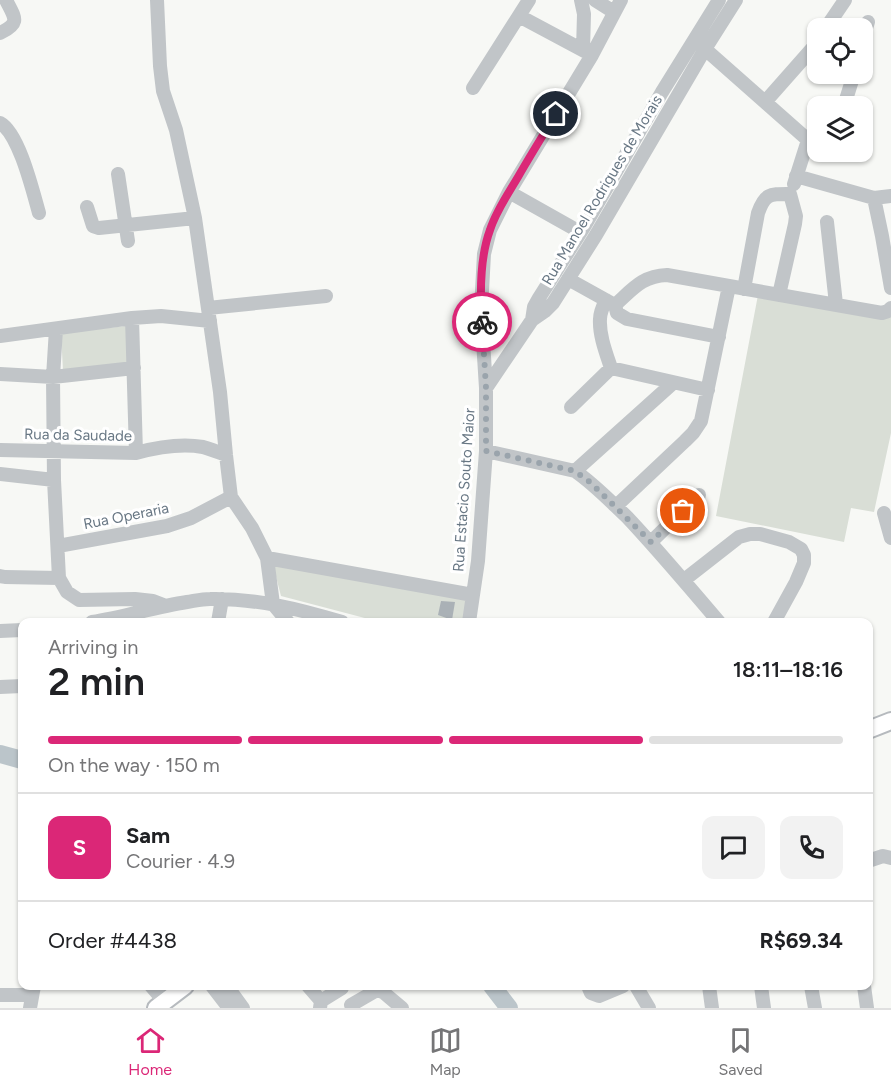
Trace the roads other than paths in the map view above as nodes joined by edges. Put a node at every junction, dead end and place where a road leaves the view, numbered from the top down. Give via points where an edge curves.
1 (6, 0) edge
2 (157, 0) edge
3 (530, 0) edge
4 (581, 0) edge
5 (594, 0) edge
6 (719, 0) edge
7 (736, 0) edge
8 (845, 0) edge
9 (618, 6) edge
10 (519, 16) junction
11 (833, 18) edge
12 (0, 33) edge
13 (705, 49) junction
14 (587, 52) junction
15 (807, 54) edge
16 (473, 88) dead end
17 (765, 102) junction
18 (0, 123) edge
19 (807, 137) edge
20 (807, 154) edge
21 (632, 160) junction
22 (118, 174) dead end
23 (796, 176) junction
24 (509, 192) junction
25 (790, 194) junction
26 (891, 196) edge
27 (874, 198) junction
28 (87, 207) dead end
29 (39, 213) dead end
30 (195, 218) junction
31 (827, 222) dead end
32 (126, 226) junction
33 (582, 230) junction
34 (596, 235) junction
35 (128, 241) dead end
36 (568, 279) junction
37 (729, 286) junction
38 (891, 288) edge
39 (744, 289) junction
40 (779, 295) junction
41 (326, 296) dead end
42 (610, 302) junction
43 (836, 304) junction
44 (886, 310) edge
45 (209, 315) junction
46 (132, 318) junction
47 (532, 320) junction
48 (56, 328) junction
49 (0, 336) edge
50 (718, 337) junction
51 (134, 368) junction
52 (611, 368) junction
53 (0, 374) edge
54 (53, 377) junction
55 (673, 383) junction
56 (486, 388) junction
57 (708, 390) junction
58 (571, 407) dead end
59 (0, 450) edge
60 (54, 450) junction
61 (486, 451) junction
62 (136, 453) junction
63 (225, 455) junction
64 (575, 471) junction
65 (0, 474) edge
66 (54, 480) junction
67 (699, 495) dead end
68 (231, 496) junction
69 (616, 507) junction
70 (884, 513) dead end
71 (891, 538) edge
72 (651, 542) junction
73 (58, 546) junction
74 (267, 558) junction
75 (0, 576) edge
76 (59, 578) junction
77 (684, 580) junction
78 (473, 595) junction
79 (222, 600) junction
80 (273, 604) junction
81 (166, 606) junction
82 (110, 618) edge
83 (219, 618) edge
84 (285, 618) edge
85 (328, 618) edge
86 (470, 618) edge
87 (716, 618) edge
88 (776, 618) edge
89 (18, 630) edge
90 (0, 631) edge
91 (18, 686) edge
92 (0, 687) edge
93 (891, 721) edge
94 (873, 728) edge
95 (891, 858) edge
96 (873, 859) edge
97 (153, 990) edge
98 (179, 990) edge
99 (215, 990) edge
100 (230, 990) edge
101 (311, 990) edge
102 (338, 990) edge
103 (343, 990) edge
104 (592, 990) edge
105 (614, 990) edge
106 (638, 990) edge
107 (710, 990) edge
108 (762, 990) edge
109 (812, 990) edge
110 (865, 990) edge
111 (0, 995) edge
112 (32, 996) edge
113 (160, 1004) edge
114 (320, 1004) edge
115 (351, 1007) edge
116 (229, 1008) edge
117 (243, 1008) edge
118 (402, 1008) edge
119 (649, 1008) edge
120 (712, 1008) edge
121 (764, 1008) edge
122 (815, 1008) edge
123 (867, 1008) edge

1 - 12 street via 14,14 14,24
2 - 30 street via 163,91 176,130
3 - 10 street
4 - 14 street
5 - 9 street
6 - 21 street via 662,92
7 - 13 street, Rua Manoel Rodrigues de Morais
8 - 11 street
9 - 14 street, Rua Estacio Souto Maior
10 - 14 street
10 - 16 street
13 - 17 street
13 - 21 street, Rua Manoel Rodrigues de Morais
14 - 24 street, Rua Estacio Souto Maior
15 - 17 street
17 - 19 street
18 - 29 street via 16,145
20 - 23 street
21 - 33 street
21 - 34 street, Rua Manoel Rodrigues de Morais
22 - 32 street
23 - 25 street
23 - 27 street
24 - 33 street
24 - 56 street, Rua Estacio Souto Maior via 489,230 484,254 481,309
25 - 39 street via 770,196 762,204
25 - 40 street via 796,216
26 - 27 street
27 - 38 street
28 - 32 street via 95,227
30 - 32 street
30 - 45 street
31 - 43 street
32 - 35 street
33 - 34 street
33 - 47 street via 539,298
34 - 36 street, Rua Manoel Rodrigues de Morais
36 - 42 street
36 - 47 street, Rua Manoel Rodrigues de Morais via 553,303
37 - 39 street
37 - 42 street via 659,275
37 - 50 street
39 - 40 street
40 - 43 street
41 - 45 street
42 - 50 street via 627,319
42 - 52 street via 600,316 600,323
43 - 44 street
45 - 46 street
45 - 63 street
46 - 48 street
46 - 51 street
47 - 56 street, Rua Manoel Rodrigues de Morais
48 - 49 street
48 - 54 street
50 - 57 street
51 - 54 street
51 - 62 street
52 - 55 street
52 - 58 street
53 - 54 street
54 - 60 street
55 - 57 street
55 - 64 street
56 - 61 street, Rua Estacio Souto Maior
57 - 69 street via 701,421 693,433
59 - 60 street, Rua da Saudade
60 - 62 street, Rua da Saudade
60 - 66 street
61 - 64 street
61 - 78 street, Rua Estacio Souto Maior
62 - 63 street, Rua da Saudade via 158,447 191,446
63 - 68 street
64 - 69 street
65 - 66 street
66 - 73 street
67 - 72 street
68 - 73 street, Rua Operaria via 167,526
68 - 74 street
69 - 72 street
70 - 71 street
72 - 77 street
73 - 76 street
74 - 78 street
74 - 80 street
75 - 76 street
76 - 81 street via 79,600 135,599
77 - 87 street
77 - 88 street via 739,537 760,534 789,542 801,549 804,563
78 - 86 street, Rua Estacio Souto Maior
79 - 80 street
79 - 81 street
79 - 83 street
80 - 84 street
80 - 85 street
81 - 82 street
89 - 90 street
91 - 92 street
93 - 94 main road
95 - 96 street
97 - 113 street
98 - 113 main road
99 - 116 street
100 - 117 street
101 - 114 street
102 - 114 street
103 - 115 street
104 - 105 street via 599,996
106 - 119 street
107 - 120 street
108 - 121 street
109 - 122 street
110 - 123 street
111 - 112 street
115 - 118 street via 377,990

